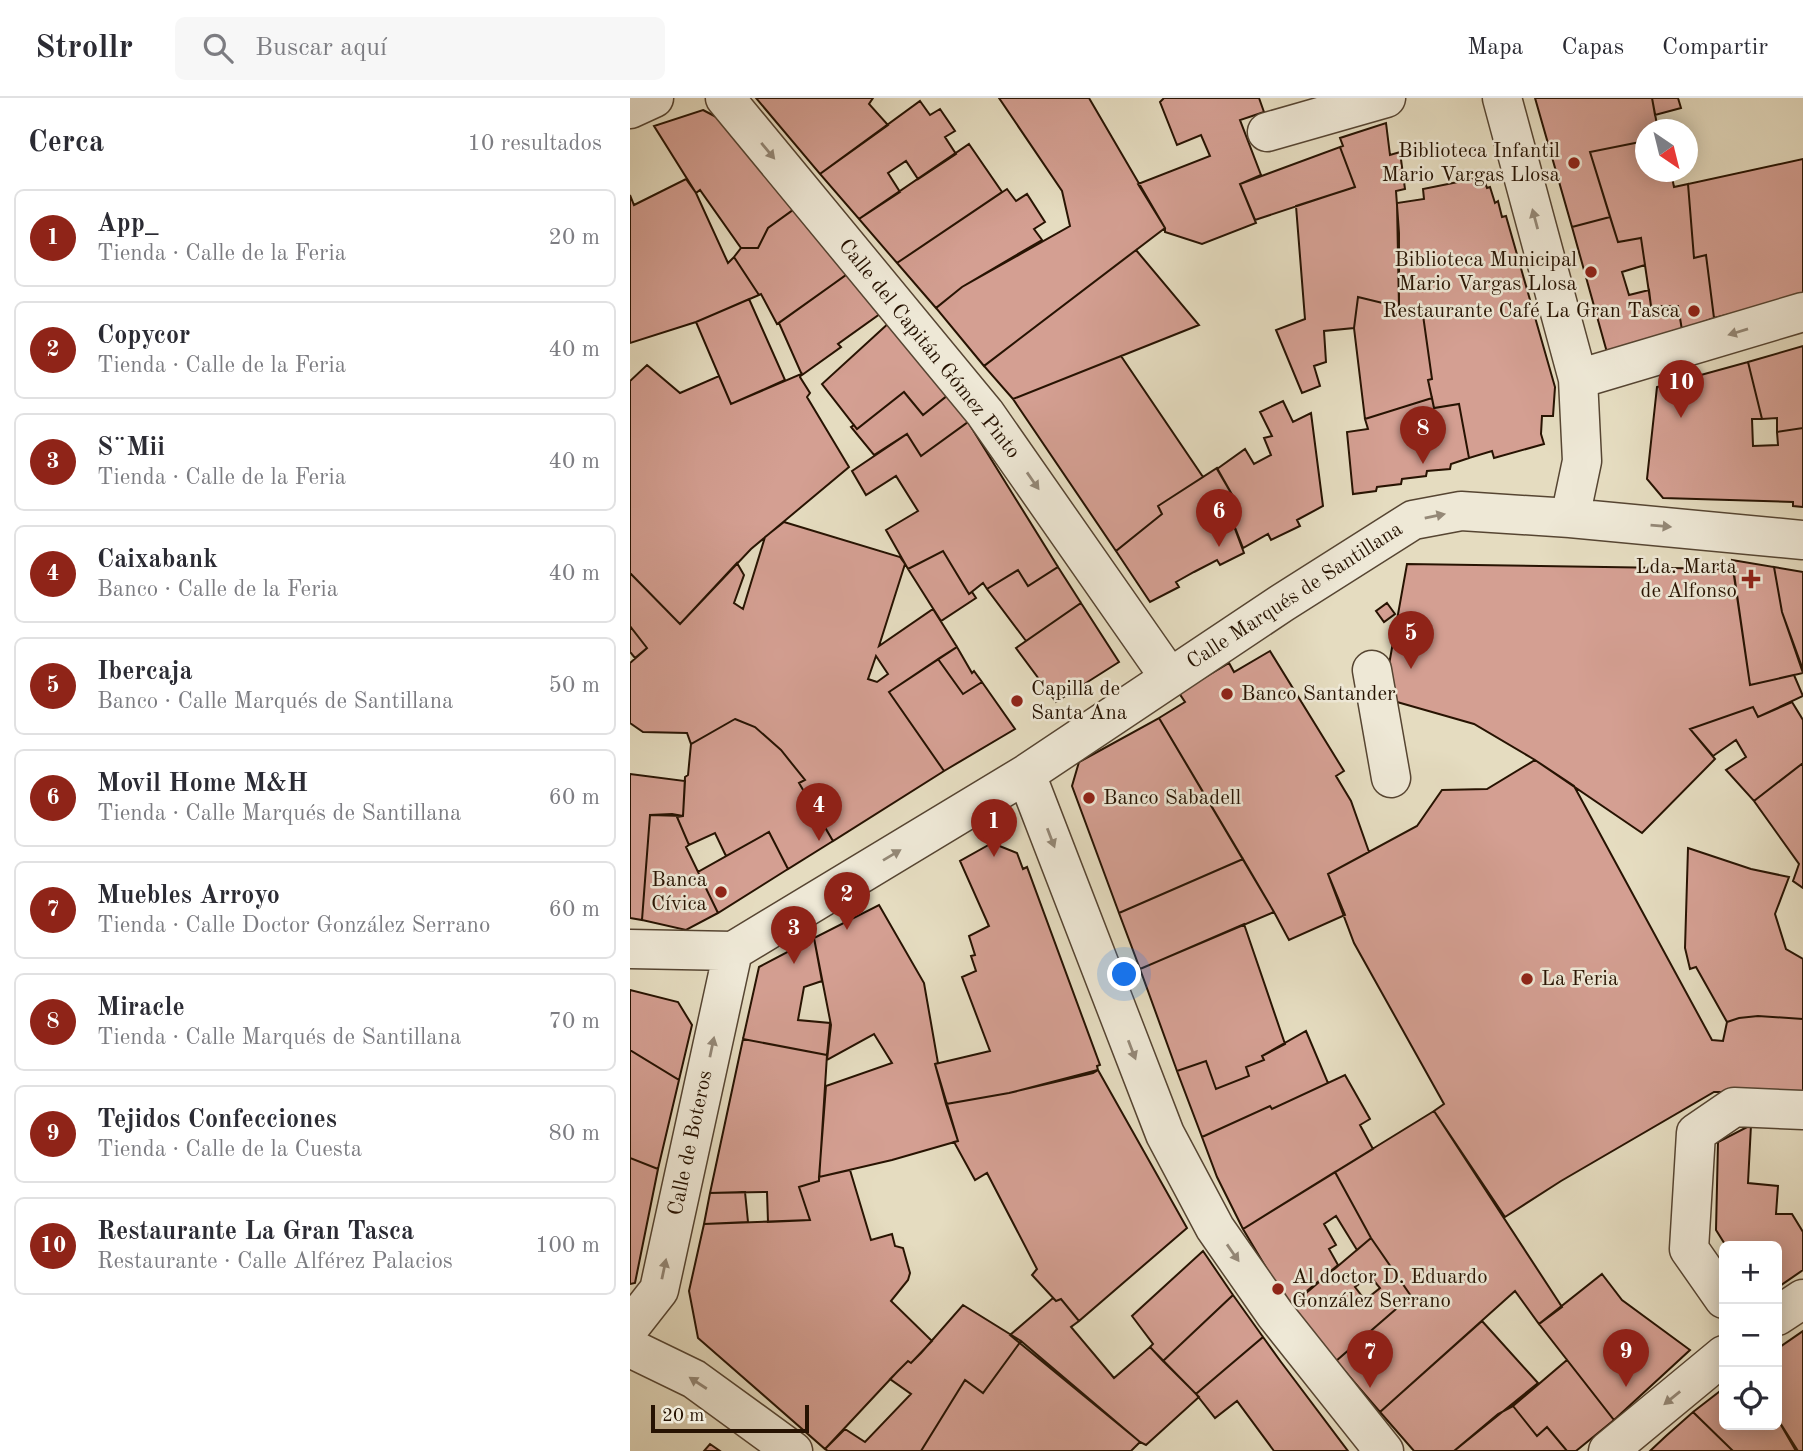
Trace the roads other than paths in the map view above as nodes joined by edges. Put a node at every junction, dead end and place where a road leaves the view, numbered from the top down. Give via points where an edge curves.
1 (725, 98) edge
2 (1386, 98) edge
3 (1502, 98) edge
4 (1267, 132) dead end
5 (1803, 312) edge
6 (1578, 379) junction
7 (1570, 518) junction
8 (1803, 540) edge
9 (1372, 670) dead end
10 (1170, 678) junction
11 (1026, 774) junction
12 (1391, 778) dead end
13 (630, 949) edge
14 (733, 951) junction
15 (1803, 1110) edge
16 (1719, 1291) edge
17 (1803, 1299) edge
18 (1782, 1313) edge
19 (630, 1327) edge
20 (630, 1348) edge
21 (1719, 1359) edge
22 (793, 1451) edge
23 (1384, 1451) edge
24 (1608, 1451) edge

1 -> 10 street, Calle del Capitán Gómez Pinto via 985,413
2 - 4 street
6 -> 3 street
5 -> 6 street
6 - 7 street via 1582,461
7 -> 8 street, Calle Marqués de Santillana
10 -> 7 street, Calle Marqués de Santillana via 1413,520 1461,510
9 - 12 street
10 - 11 street, Calle Marqués de Santillana
14 -> 11 street, Calle Marqués de Santillana
11 -> 23 street via 1165,1134 1215,1228 1275,1314
13 - 14 street
19 -> 14 street, Calle de Boteros via 659,1290
15 - 16 street via 1734,1107 1696,1133 1689,1249
17 - 18 street
22 -> 20 street via 694,1379
21 -> 24 street

